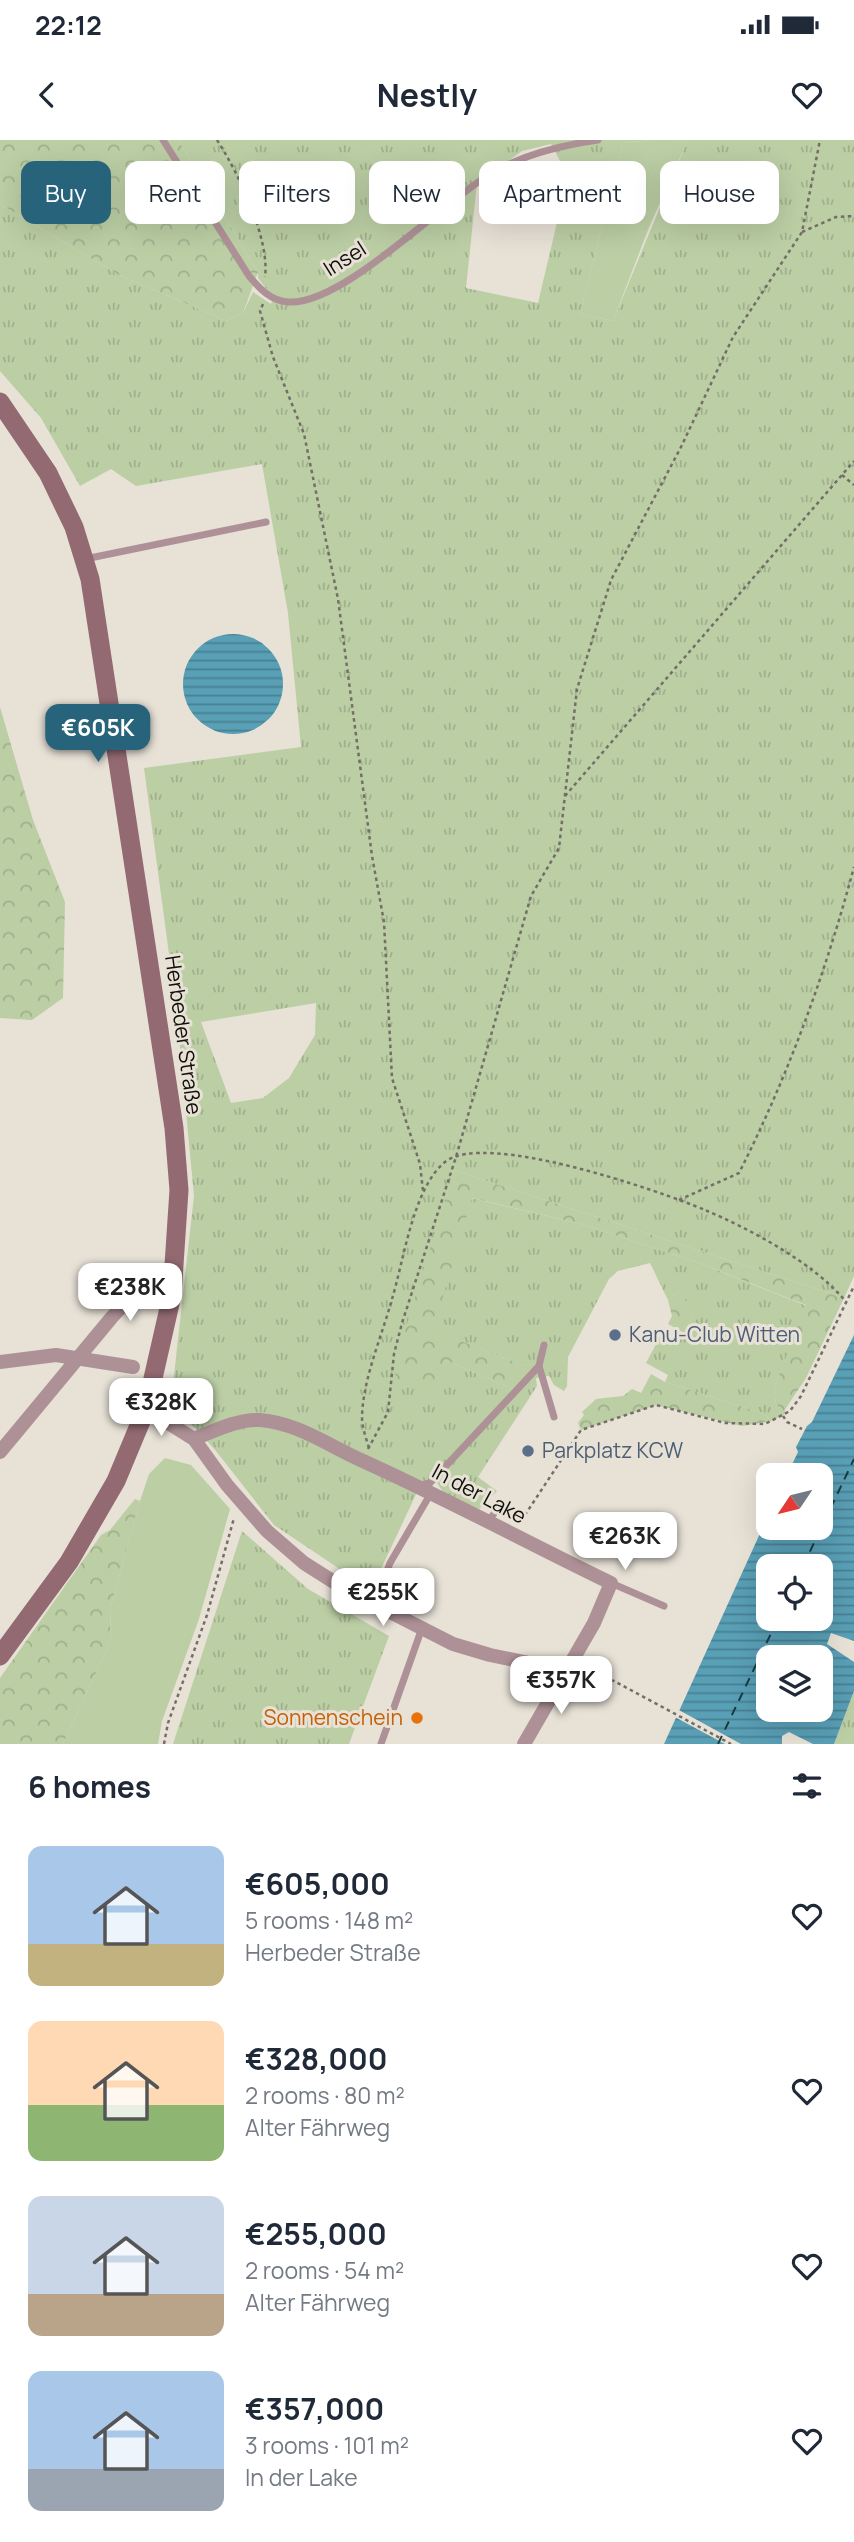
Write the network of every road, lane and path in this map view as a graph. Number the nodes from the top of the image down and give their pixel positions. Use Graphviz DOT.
graph roads {
  1 [pos="163,140"];
  2 [pos="218,140"];
  3 [pos="597,140"];
  4 [pos="820,140"];
  5 [pos="854,216"];
  6 [pos="802,232"];
  7 [pos="262,291"];
  8 [pos="260,311"];
  9 [pos="0,402"];
  10 [pos="854,461"];
  11 [pos="842,474"];
  12 [pos="854,485"];
  13 [pos="266,522"];
  14 [pos="84,559"];
  15 [pos="565,796"];
  16 [pos="854,867"];
  17 [pos="456,1157"];
  18 [pos="423,1191"];
  19 [pos="679,1200"];
  20 [pos="149,1270"];
  21 [pos="854,1286"];
  22 [pos="846,1301"];
  23 [pos="544,1345"];
  24 [pos="80,1358"];
  25 [pos="0,1362"];
  26 [pos="539,1366"];
  27 [pos="133,1367"];
  28 [pos="146,1409"];
  29 [pos="783,1416"];
  30 [pos="554,1417"];
  31 [pos="802,1429"];
  32 [pos="194,1439"];
  33 [pos="0,1452"];
  34 [pos="426,1489"];
  35 [pos="243,1503"];
  36 [pos="501,1504"];
  37 [pos="486,1523"];
  38 [pos="511,1535"];
  39 [pos="611,1583"];
  40 [pos="374,1604"];
  41 [pos="664,1606"];
  42 [pos="422,1628"];
  43 [pos="0,1656"];
  44 [pos="567,1671"];
  45 [pos="593,1674"];
  46 [pos="164,1744"];
  47 [pos="382,1744"];
  48 [pos="524,1744"];
  49 [pos="731,1744"];
  1 -- 7 [label="lane"];
  2 -- 7 [label="path"];
  3 -- 7 [label="lane, Insel"];
  4 -- 6 [label="path"];
  5 -- 6 [label="path"];
  6 -- 15 [label="path"];
  8 -- 18 [label="path"];
  9 -- 14 [label="main road, Herbeder Straße"];
  10 -- 11 [label="path"];
  11 -- 12 [label="path"];
  11 -- 15 [label="path"];
  13 -- 14 [label="lane"];
  14 -- 28 [label="main road, Herbeder Straße"];
  15 -- 17 [label="path"];
  16 -- 19 [label="path"];
  17 -- 18 [label="path"];
  17 -- 18 [label="path"];
  17 -- 19 [label="path"];
  19 -- 22 [label="path"];
  20 -- 24 [label="street"];
  21 -- 22 [label="path"];
  22 -- 29 [label="path"];
  23 -- 26 [label="lane"];
  24 -- 25 [label="street"];
  24 -- 27 [label="street"];
  24 -- 33 [label="street"];
  26 -- 30 [label="lane"];
  26 -- 34 [label="lane"];
  28 -- 32 [label="street"];
  28 -- 43 [label="main road, Herbeder Straße"];
  29 -- 31 [label="path"];
  29 -- 38 [label="path"];
  32 -- 34 [label="street, In der Lake"];
  32 -- 35 [label="street"];
  34 -- 37 [label="street, In der Lake"];
  34 -- 40 [label="lane"];
  35 -- 40 [label="street"];
  35 -- 46 [label="path"];
  36 -- 37 [label="lane"];
  37 -- 38 [label="street, In der Lake"];
  38 -- 39 [label="street, In der Lake"];
  39 -- 41 [label="lane"];
  39 -- 44 [label="street"];
  40 -- 42 [label="street"];
  42 -- 44 [label="street"];
  42 -- 47 [label="lane"];
  44 -- 48 [label="street"];
  45 -- 49 [label="path"];
}
